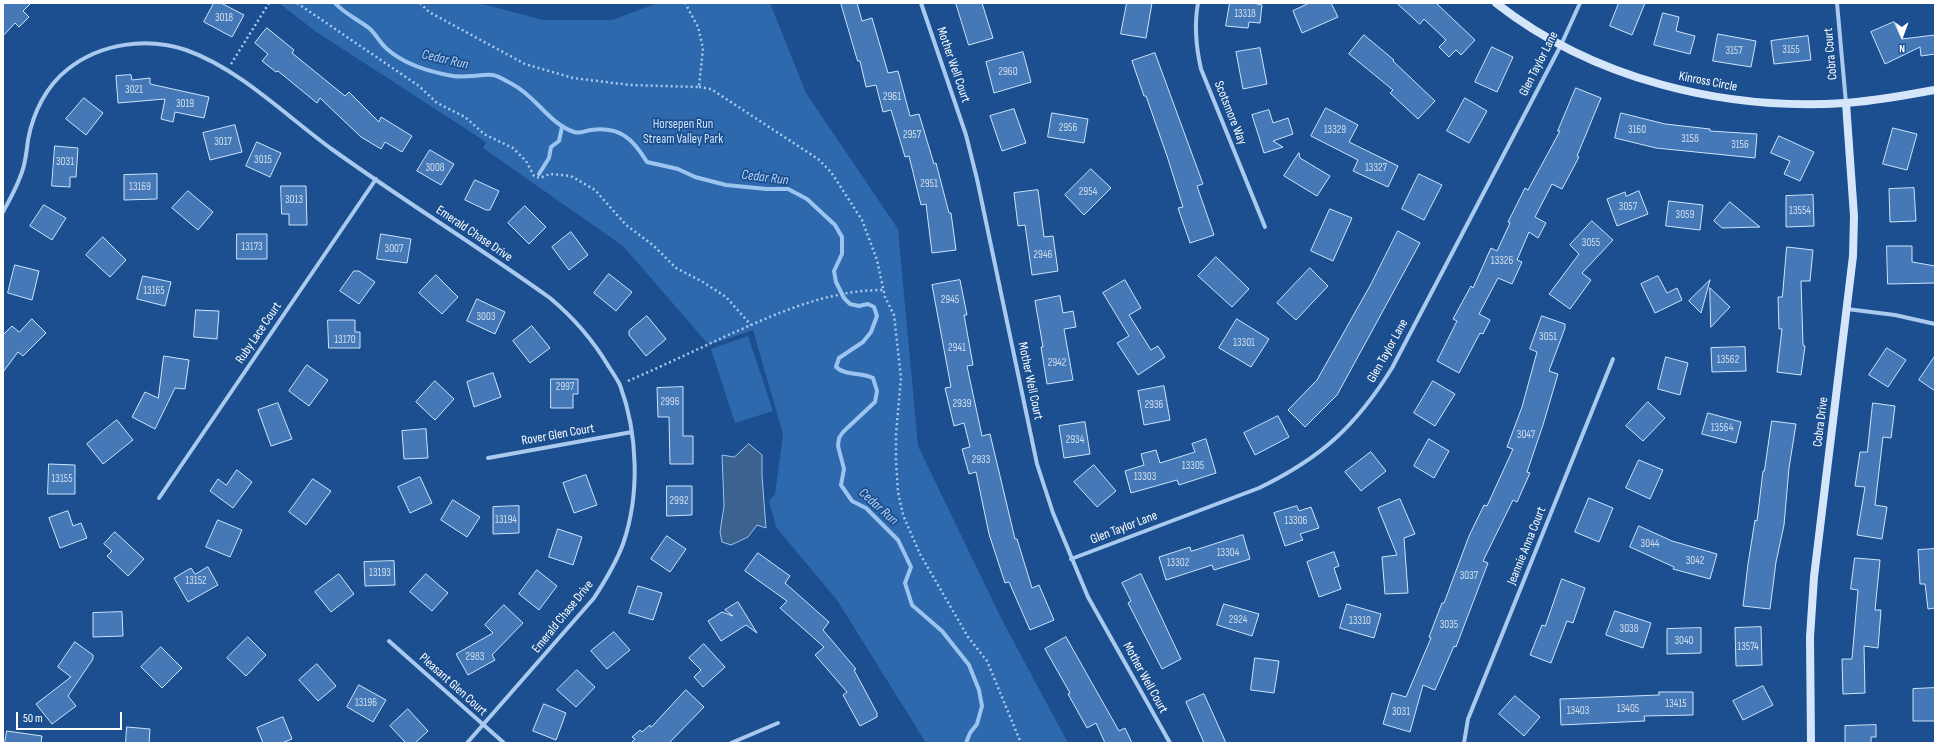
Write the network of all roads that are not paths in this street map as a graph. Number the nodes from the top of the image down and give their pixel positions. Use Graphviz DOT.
graph roads {
  1 [pos="922,3"];
  2 [pos="1198,3"];
  3 [pos="1496,3"];
  4 [pos="1580,3"];
  5 [pos="1837,3"];
  6 [pos="1562,45"];
  7 [pos="1935,90"];
  8 [pos="1846,103"];
  9 [pos="376,180"];
  10 [pos="3,212"];
  11 [pos="1265,228"];
  12 [pos="1848,309"];
  13 [pos="1935,324"];
  14 [pos="1613,359"];
  15 [pos="632,432"];
  16 [pos="488,458"];
  17 [pos="160,498"];
  18 [pos="1070,559"];
  19 [pos="389,641"];
  20 [pos="778,722"];
  21 [pos="483,725"];
  22 [pos="467,743"];
  23 [pos="504,743"];
  24 [pos="731,743"];
  25 [pos="1170,743"];
  26 [pos="1464,743"];
  27 [pos="1810,743"];
  1 -- 18 [label="street, Mother Well Court"];
  2 -- 11 [label="street, Scotsmore Way"];
  3 -- 6 [label="street, Kinross Circle"];
  4 -- 6 [label="street, Glen Taylor Lane"];
  5 -- 8 [label="street, Cobra Court"];
  6 -- 8 [label="street, Kinross Circle"];
  6 -- 18 [label="street, Glen Taylor Lane"];
  7 -- 8 [label="street, Kinross Circle"];
  8 -- 12 [label="street, Cobra Drive"];
  9 -- 10 [label="street, Emerald Chase Drive"];
  9 -- 15 [label="street, Emerald Chase Drive"];
  9 -- 17 [label="street, Ruby Lace Court"];
  12 -- 13 [label="street"];
  12 -- 27 [label="street, Cobra Drive"];
  14 -- 26 [label="street, Jeannie Anna Court"];
  15 -- 16 [label="street, Rover Glen Court"];
  15 -- 21 [label="street, Emerald Chase Drive"];
  18 -- 25 [label="street, Mother Well Court"];
  19 -- 21 [label="street, Pleasant Glen Court"];
  20 -- 24 [label="street"];
  21 -- 22 [label="street, Emerald Chase Drive"];
  21 -- 23 [label="street, Pleasant Glen Court"];
}
